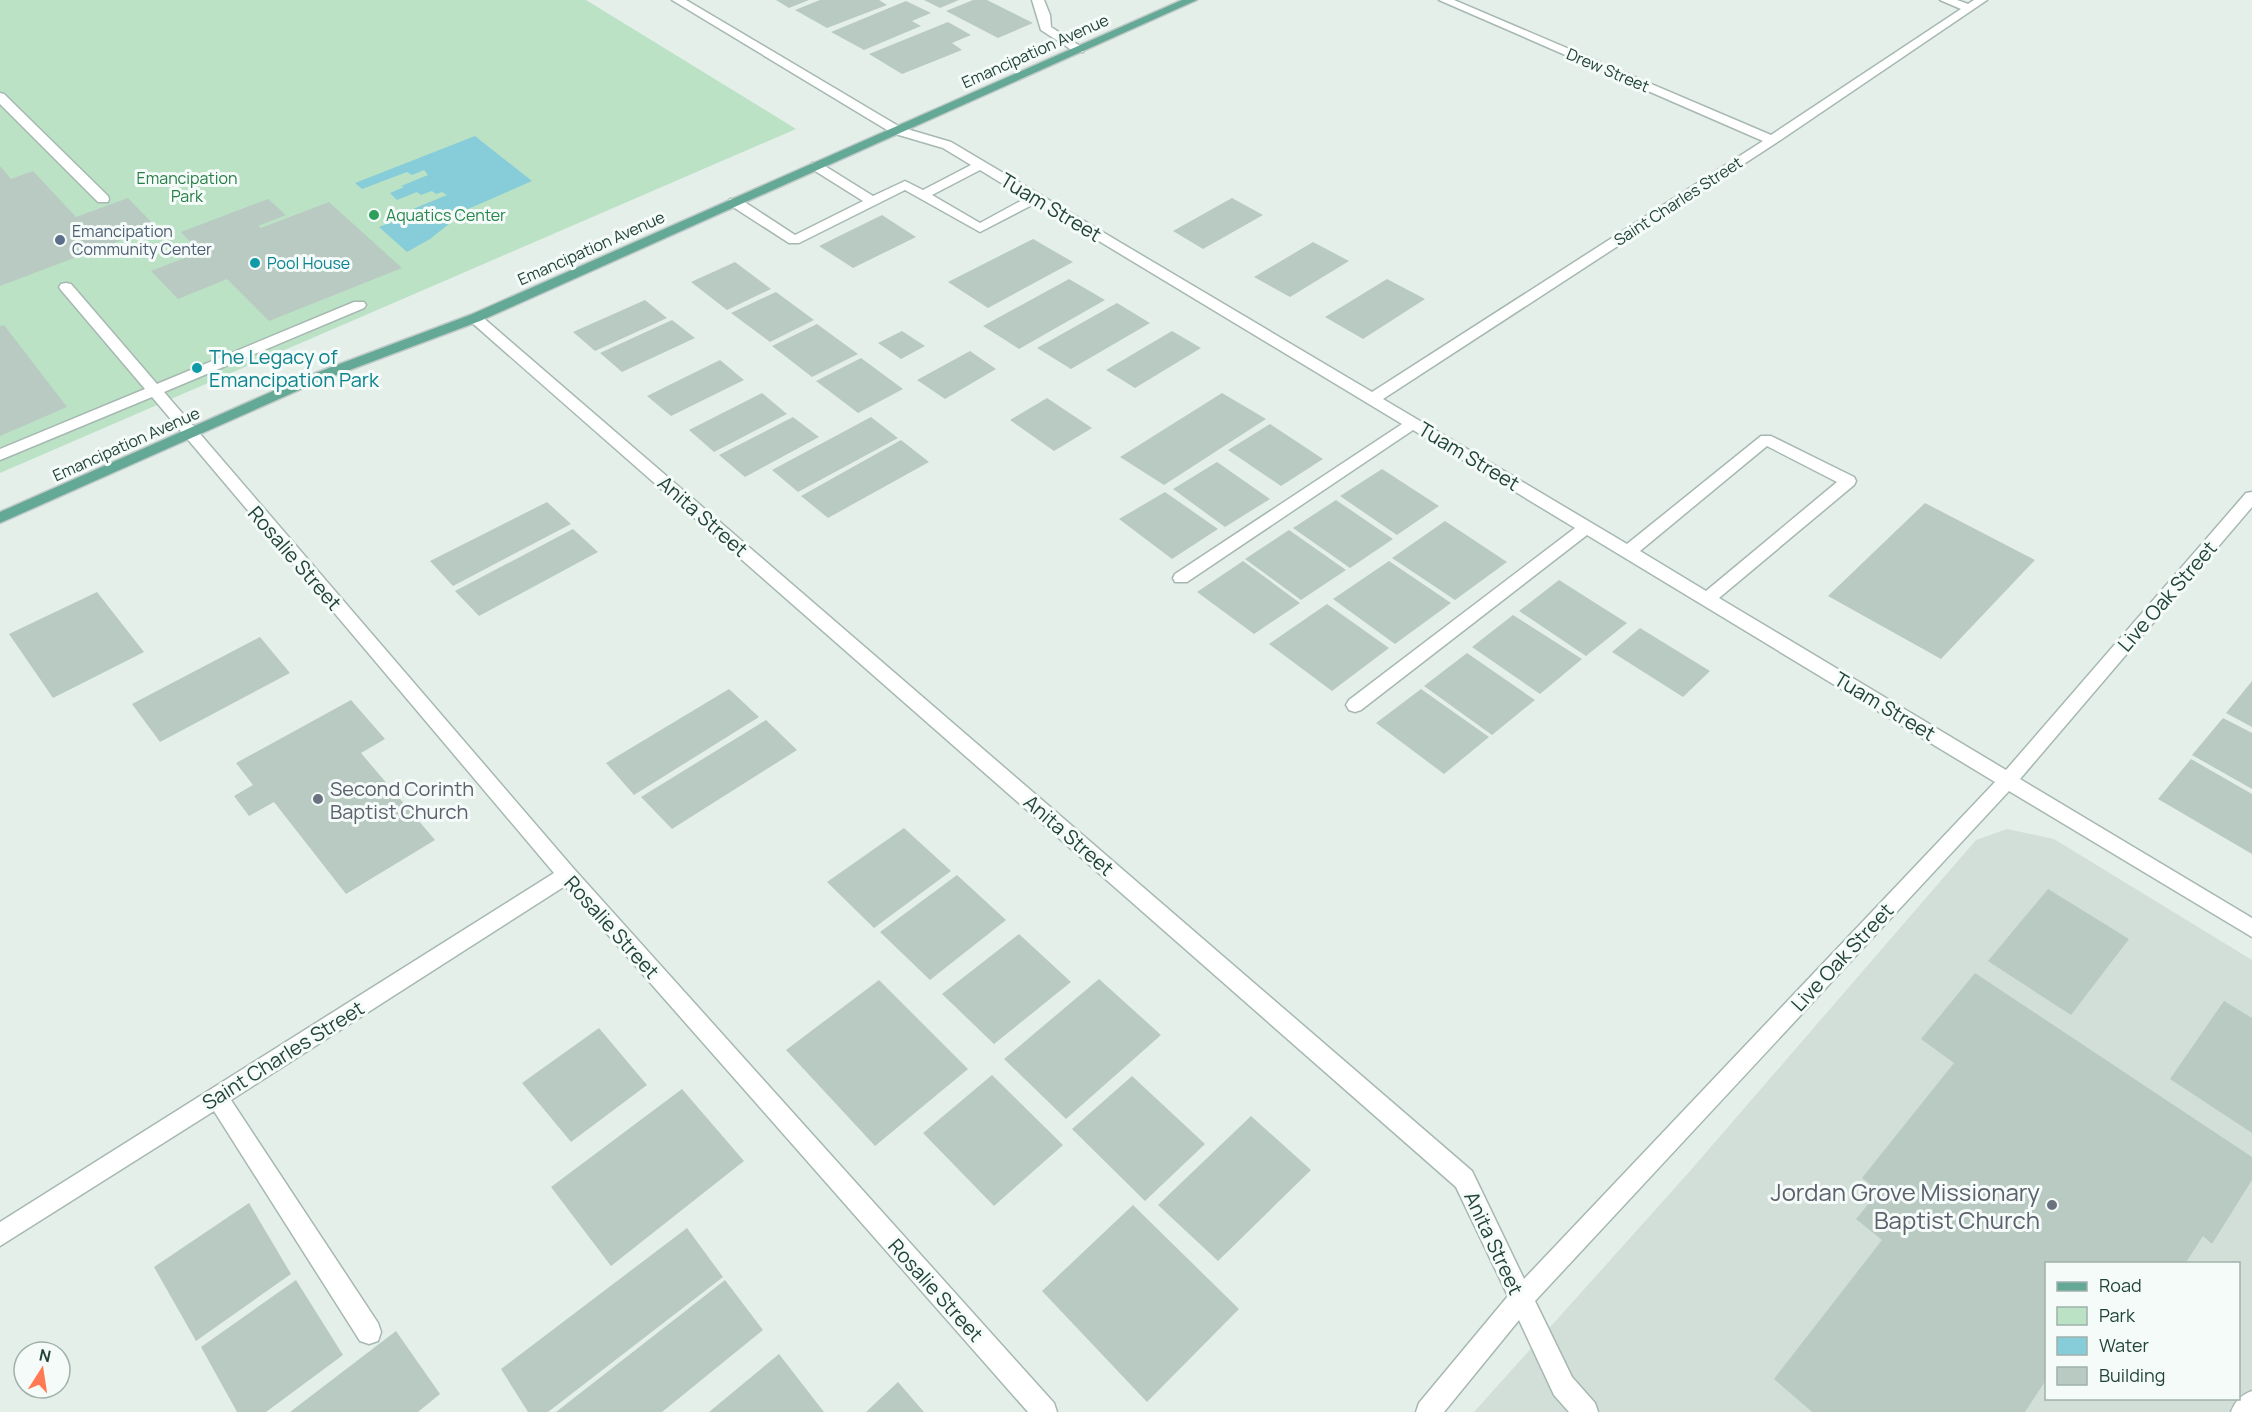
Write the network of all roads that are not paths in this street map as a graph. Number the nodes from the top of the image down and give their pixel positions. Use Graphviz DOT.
graph roads {
  1 [pos="678,0"];
  2 [pos="1038,0"];
  3 [pos="1191,0"];
  4 [pos="1445,0"];
  5 [pos="1946,0"];
  6 [pos="1975,4"];
  7 [pos="1079,50"];
  8 [pos="0,96"];
  9 [pos="896,130"];
  10 [pos="1772,140"];
  11 [pos="981,165"];
  12 [pos="816,166"];
  13 [pos="922,195"];
  14 [pos="1036,198"];
  15 [pos="103,199"];
  16 [pos="873,201"];
  17 [pos="735,202"];
  18 [pos="66,287"];
  19 [pos="359,305"];
  20 [pos="475,318"];
  21 [pos="153,392"];
  22 [pos="1373,398"];
  23 [pos="1414,423"];
  24 [pos="189,434"];
  25 [pos="0,455"];
  26 [pos="2252,497"];
  27 [pos="0,518"];
  28 [pos="1587,527"];
  29 [pos="1628,552"];
  30 [pos="1181,578"];
  31 [pos="1707,598"];
  32 [pos="1355,705"];
  33 [pos="2008,780"];
  34 [pos="567,876"];
  35 [pos="2252,928"];
  36 [pos="217,1097"];
  37 [pos="0,1235"];
  38 [pos="1521,1299"];
  39 [pos="369,1332"];
  40 [pos="2252,1402"];
  41 [pos="1045,1412"];
  42 [pos="1428,1412"];
  43 [pos="1586,1412"];
  44 [pos="2243,1412"];
  1 -- 9 [label="street, Tuam Street"];
  2 -- 7 [label="street"];
  3 -- 7 [label="main road, Emancipation Avenue"];
  4 -- 10 [label="street, Drew Street"];
  5 -- 6 [label="street"];
  6 -- 10 [label="street, Saint Charles Street"];
  7 -- 9 [label="main road, Emancipation Avenue"];
  8 -- 15 [label="street"];
  9 -- 11 [label="street, Tuam Street"];
  9 -- 12 [label="main road, Emancipation Avenue"];
  10 -- 22 [label="street, Saint Charles Street"];
  11 -- 13 [label="street"];
  11 -- 14 [label="street, Tuam Street"];
  12 -- 16 [label="street"];
  12 -- 17 [label="main road, Emancipation Avenue"];
  13 -- 14 [label="street"];
  13 -- 16 [label="street"];
  14 -- 22 [label="street, Tuam Street"];
  16 -- 17 [label="street"];
  17 -- 20 [label="main road, Emancipation Avenue"];
  18 -- 21 [label="street, Rosalie Street"];
  19 -- 21 [label="street"];
  20 -- 24 [label="main road, Emancipation Avenue"];
  20 -- 38 [label="street, Anita Street"];
  21 -- 24 [label="street, Rosalie Street"];
  21 -- 25 [label="street"];
  22 -- 23 [label="street, Tuam Street"];
  23 -- 28 [label="street, Tuam Street"];
  23 -- 30 [label="street"];
  24 -- 27 [label="main road, Emancipation Avenue"];
  24 -- 34 [label="street, Rosalie Street"];
  26 -- 33 [label="street, Live Oak Street"];
  28 -- 29 [label="street, Tuam Street"];
  28 -- 32 [label="street"];
  29 -- 31 [label="street, Tuam Street"];
  29 -- 31 [label="street"];
  31 -- 33 [label="street, Tuam Street"];
  33 -- 35 [label="street, Tuam Street"];
  33 -- 38 [label="street, Live Oak Street"];
  34 -- 36 [label="street, Saint Charles Street"];
  34 -- 41 [label="street, Rosalie Street"];
  36 -- 37 [label="street, Saint Charles Street"];
  36 -- 39 [label="street"];
  38 -- 42 [label="street, Live Oak Street"];
  38 -- 43 [label="street, Anita Street"];
  40 -- 44 [label="street"];
}
